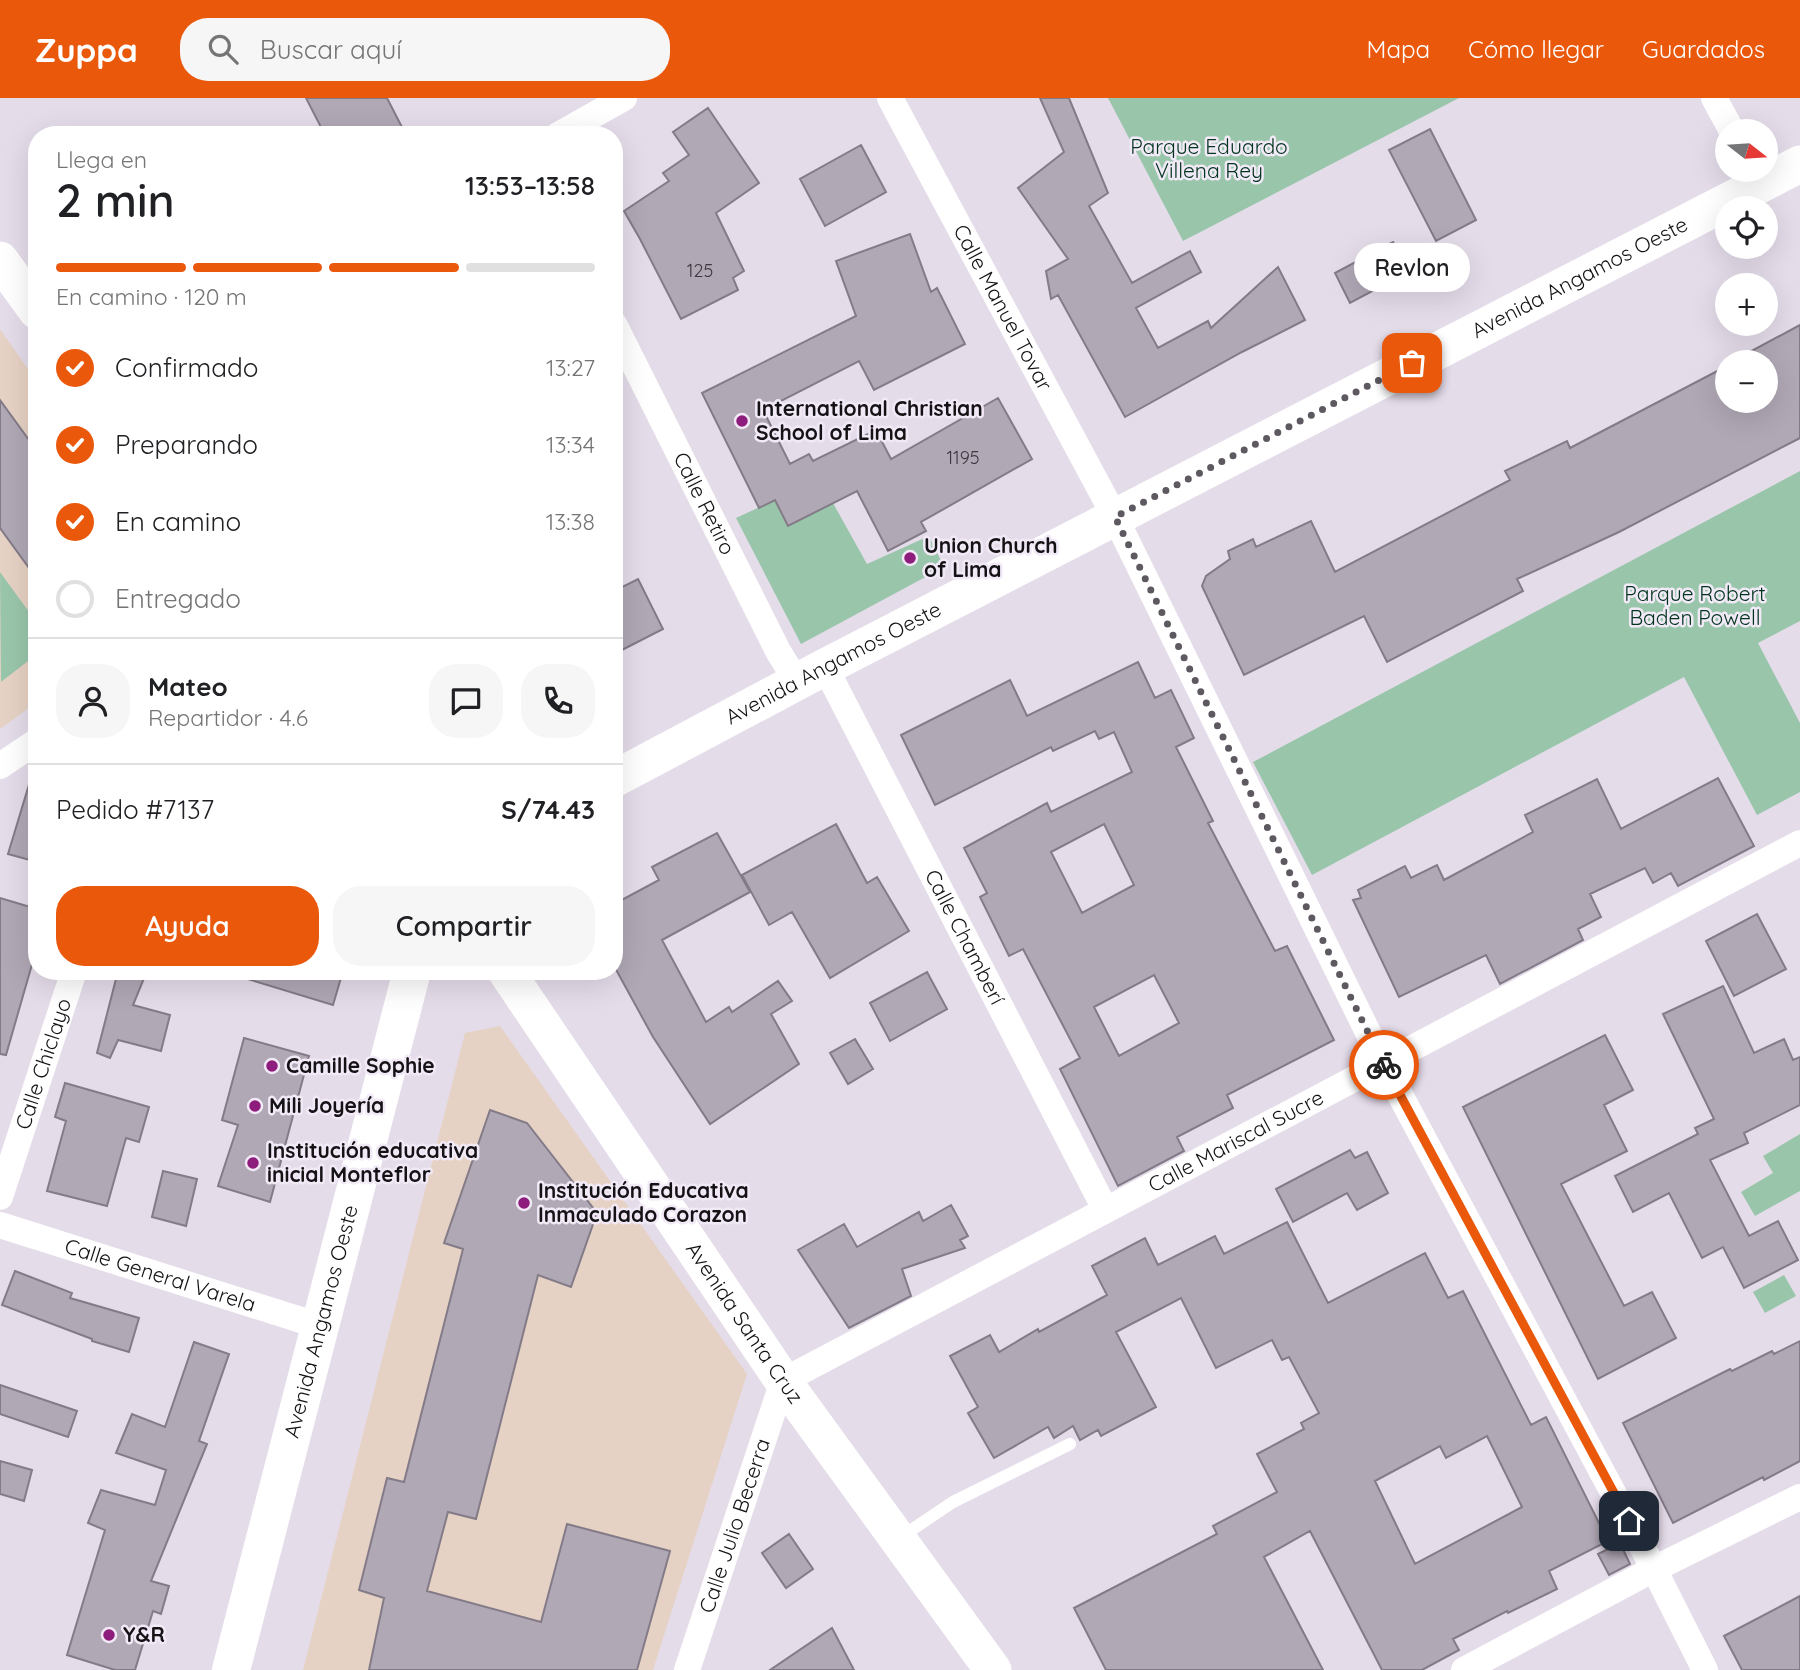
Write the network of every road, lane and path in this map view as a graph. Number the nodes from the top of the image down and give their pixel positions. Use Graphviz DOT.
graph roads {
  1 [pos="624,98"];
  2 [pos="890,98"];
  3 [pos="1714,98"];
  4 [pos="1725,119"];
  5 [pos="574,126"];
  6 [pos="1800,164"];
  7 [pos="1778,170"];
  8 [pos="1747,182"];
  9 [pos="0,260"];
  10 [pos="28,299"];
  11 [pos="623,342"];
  12 [pos="1115,517"];
  13 [pos="811,674"];
  14 [pos="28,747"];
  15 [pos="0,766"];
  16 [pos="623,774"];
  17 [pos="1800,843"];
  18 [pos="71,980"];
  19 [pos="410,980"];
  20 [pos="512,980"];
  21 [pos="1383,1063"];
  22 [pos="0,1197"];
  23 [pos="1105,1209"];
  24 [pos="0,1225"];
  25 [pos="320,1326"];
  26 [pos="783,1381"];
  27 [pos="1070,1444"];
  28 [pos="1800,1497"];
  29 [pos="898,1539"];
  30 [pos="1654,1569"];
  31 [pos="231,1670"];
  32 [pos="687,1670"];
  33 [pos="993,1670"];
  34 [pos="1464,1670"];
  35 [pos="1705,1670"];
  1 -- 5 [label="street"];
  2 -- 12 [label="street, Calle Manuel Tovar"];
  3 -- 4 [label="street"];
  6 -- 7 [label="street, Avenida Angamos Oeste"];
  8 -- 12 [label="street, Avenida Angamos Oeste"];
  9 -- 10 [label="street"];
  11 -- 13 [label="street, Calle Retiro"];
  12 -- 13 [label="street, Avenida Angamos Oeste"];
  12 -- 21 [label="street, Calle Manuel Tovar"];
  13 -- 16 [label="street, Avenida Angamos Oeste"];
  13 -- 23 [label="street, Calle Chamberí"];
  14 -- 15 [label="street"];
  17 -- 21 [label="street, Calle Mariscal Sucre"];
  18 -- 22 [label="street, Calle Chiclayo"];
  19 -- 25 [label="main road, Avenida Angamos Oeste"];
  20 -- 26 [label="street, Avenida Santa Cruz"];
  21 -- 23 [label="street, Calle Mariscal Sucre"];
  21 -- 30 [label="street, Calle Manuel Tovar"];
  23 -- 26 [label="street, Calle Mariscal Sucre"];
  24 -- 25 [label="street, Calle General Varela"];
  25 -- 31 [label="main road, Avenida Angamos Oeste"];
  26 -- 29 [label="street, Avenida Santa Cruz"];
  26 -- 32 [label="street, Calle Julio Becerra"];
  27 -- 29 [label="lane"];
  28 -- 30 [label="street"];
  29 -- 33 [label="street, Avenida Santa Cruz"];
  30 -- 34 [label="street"];
  30 -- 35 [label="street, Calle Manuel Tovar"];
}
